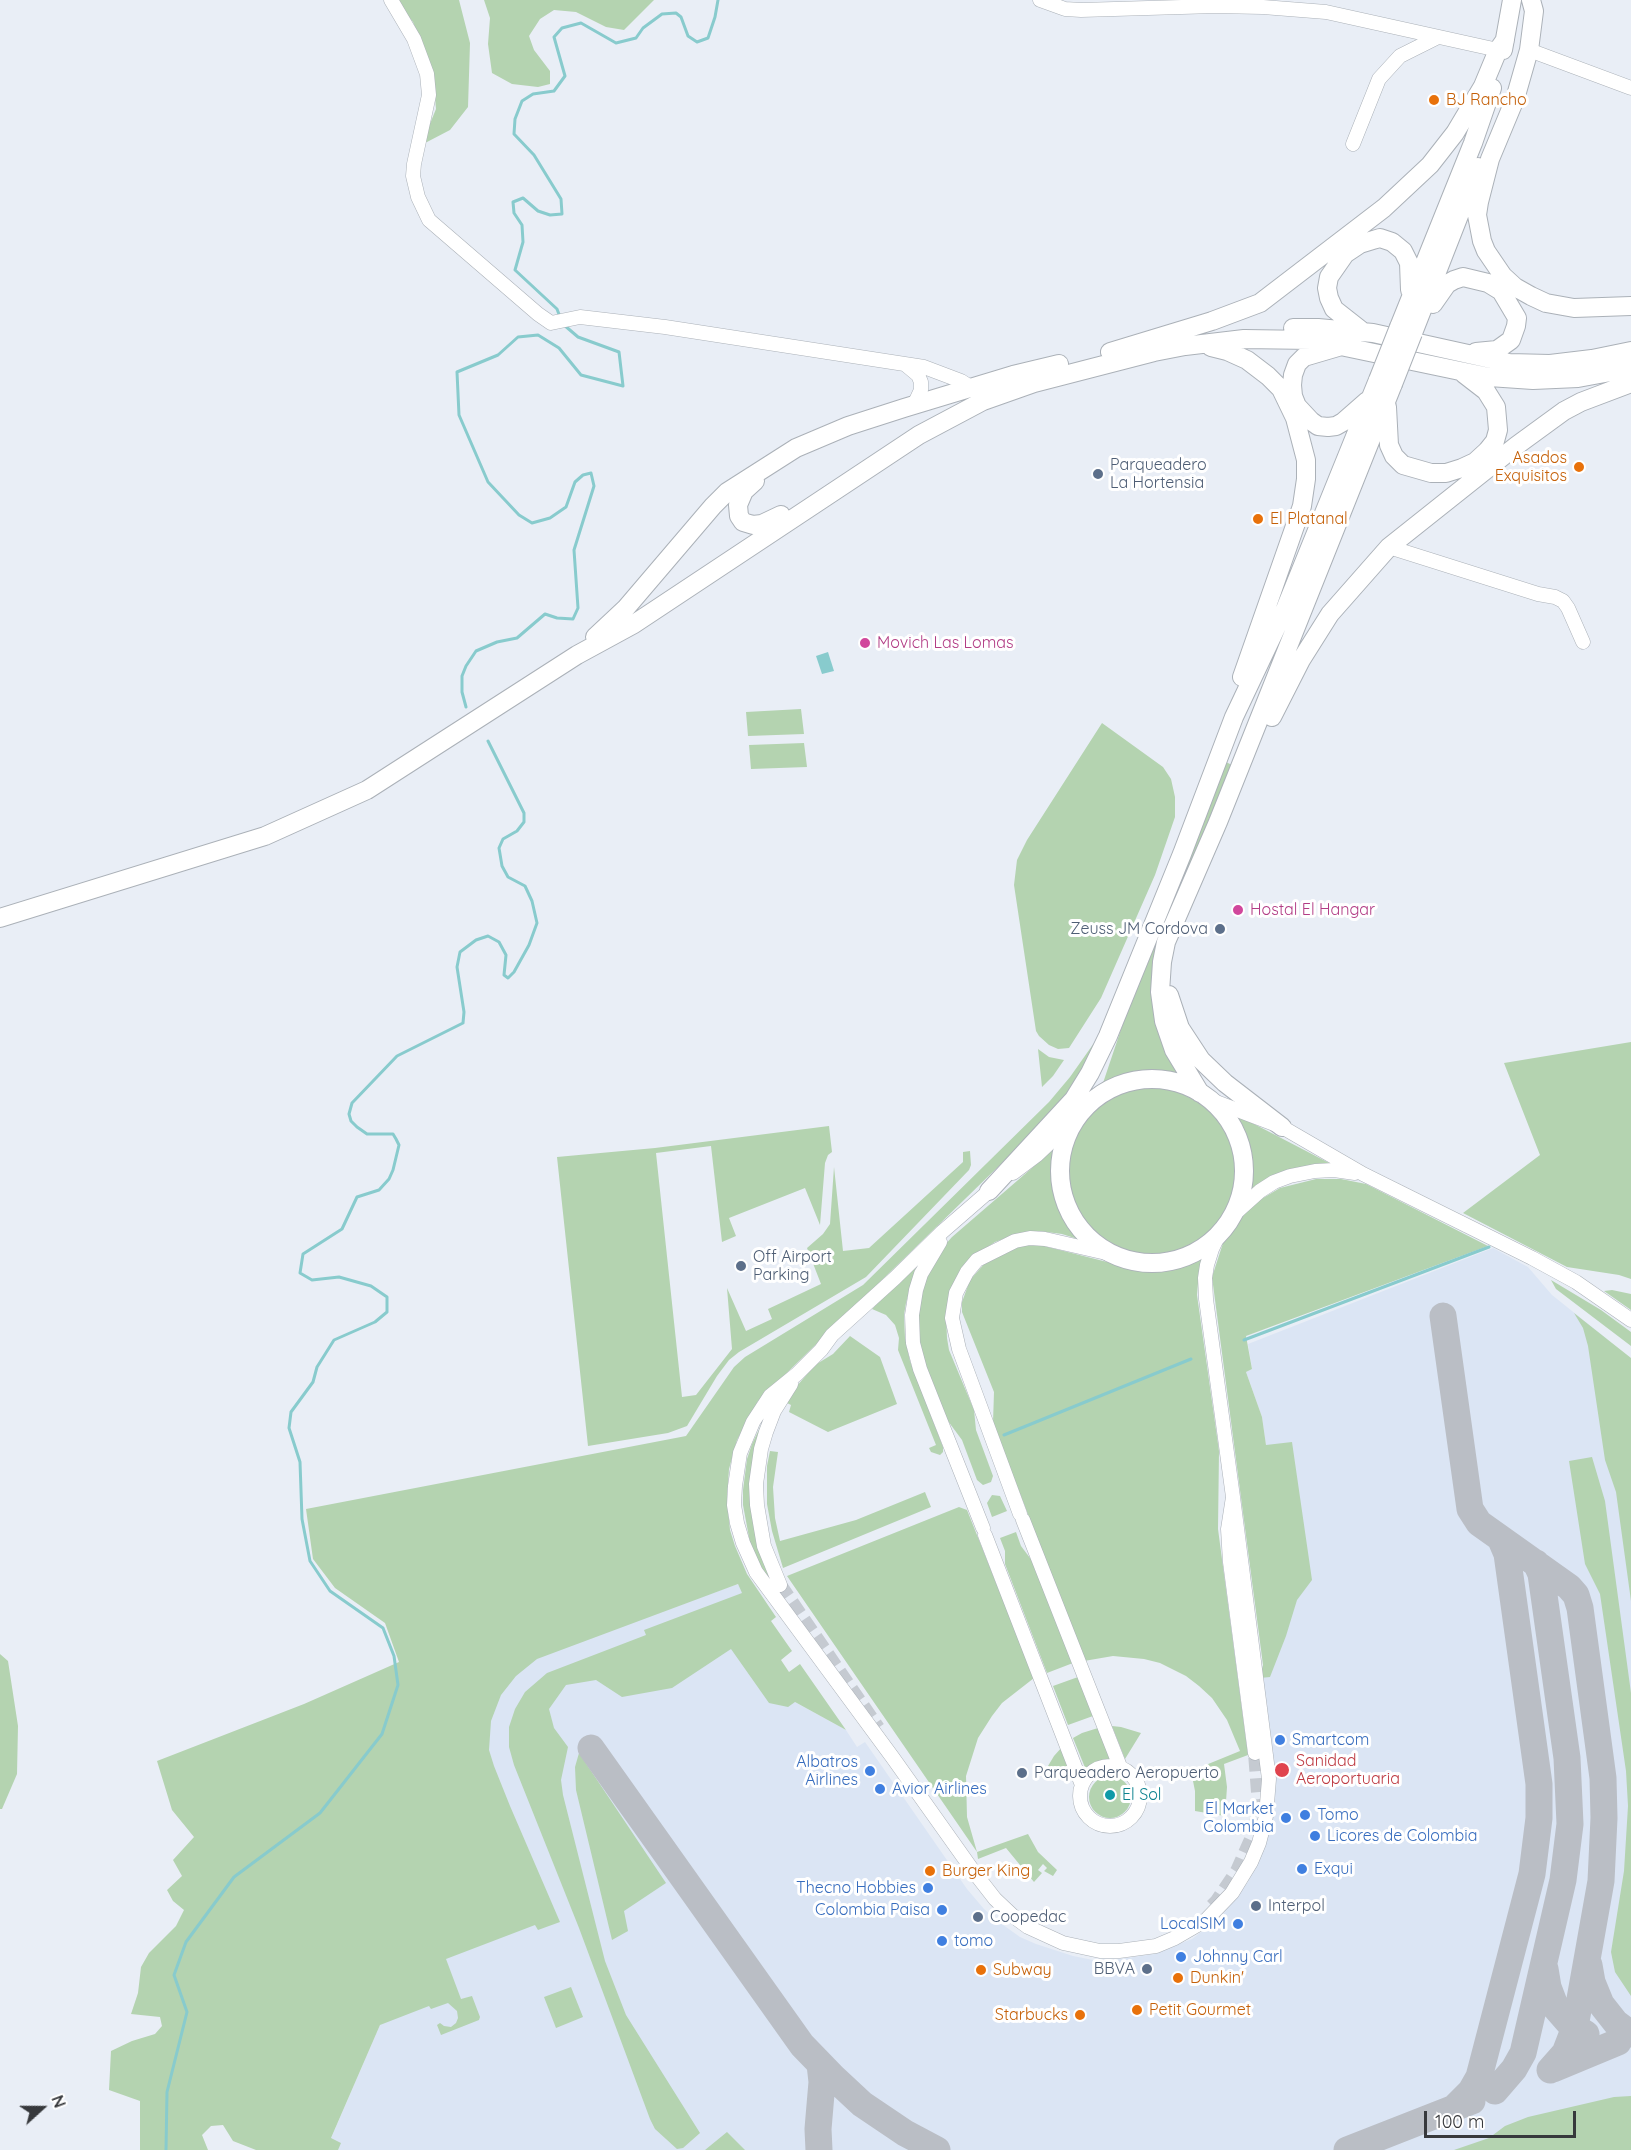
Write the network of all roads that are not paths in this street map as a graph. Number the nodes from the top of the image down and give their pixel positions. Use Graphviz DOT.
graph roads {
  1 [pos="391,0"];
  2 [pos="1040,0"];
  3 [pos="1512,0"];
  4 [pos="1531,0"];
  5 [pos="1438,37"];
  6 [pos="1501,45"];
  7 [pos="1529,50"];
  8 [pos="1631,87"];
  9 [pos="1353,144"];
  10 [pos="1410,299"];
  11 [pos="1631,306"];
  12 [pos="1406,330"];
  13 [pos="1364,333"];
  14 [pos="1197,345"];
  15 [pos="1345,346"];
  16 [pos="1631,351"];
  17 [pos="1105,353"];
  18 [pos="1459,362"];
  19 [pos="905,364"];
  20 [pos="1631,368"];
  21 [pos="1631,383"];
  22 [pos="972,388"];
  23 [pos="1382,390"];
  24 [pos="914,405"];
  25 [pos="781,457"];
  26 [pos="822,498"];
  27 [pos="1389,548"];
  28 [pos="1583,642"];
  29 [pos="577,655"];
  30 [pos="1234,717"];
  31 [pos="1218,822"];
  32 [pos="0,918"];
  33 [pos="1162,962"];
  34 [pos="1108,1036"];
  35 [pos="1205,1097"];
  36 [pos="1082,1111"];
  37 [pos="1282,1127"];
  38 [pos="1363,1174"];
  39 [pos="989,1191"];
  40 [pos="960,1217"];
  41 [pos="1231,1217"];
  42 [pos="1220,1232"];
  43 [pos="1114,1255"];
  44 [pos="1631,1320"];
  45 [pos="797,1374"];
  46 [pos="1233,1497"];
  47 [pos="780,1585"];
  48 [pos="1255,1753"];
  49 [pos="1121,1769"];
  50 [pos="1082,1785"];
  1 -- 19 [label="street"];
  2 -- 5 [label="street"];
  3 -- 6 [label="main road"];
  4 -- 7 [label="main road"];
  4 -- 12 [label="main road"];
  5 -- 6 [label="street"];
  5 -- 9 [label="street"];
  6 -- 10 [label="main road"];
  6 -- 17 [label="main road"];
  7 -- 8 [label="street"];
  7 -- 11 [label="main road"];
  10 -- 12 [label="main road"];
  10 -- 13 [label="main road"];
  12 -- 18 [label="main road"];
  12 -- 23 [label="main road, bridge"];
  13 -- 17 [label="main road"];
  13 -- 18 [label="main road"];
  14 -- 15 [label="main road"];
  14 -- 26 [label="main road"];
  14 -- 30 [label="main road"];
  15 -- 18 [label="main road"];
  15 -- 23 [label="main road"];
  16 -- 18 [label="main road"];
  17 -- 22 [label="main road"];
  18 -- 20 [label="main road"];
  18 -- 23 [label="main road"];
  19 -- 22 [label="street"];
  19 -- 24 [label="street"];
  21 -- 27 [label="main road"];
  22 -- 24 [label="main road"];
  23 -- 30 [label="main road"];
  23 -- 31 [label="main road"];
  24 -- 25 [label="main road"];
  25 -- 26 [label="main road"];
  25 -- 29 [label="main road"];
  26 -- 29 [label="main road"];
  27 -- 28 [label="street"];
  27 -- 31 [label="main road"];
  29 -- 32 [label="main road"];
  30 -- 34 [label="main road"];
  31 -- 33 [label="main road"];
  33 -- 35 [label="main road"];
  33 -- 37 [label="main road"];
  34 -- 36 [label="main road"];
  34 -- 39 [label="main road"];
  35 -- 36 [label="main road"];
  35 -- 37 [label="street"];
  35 -- 41 [label="main road"];
  36 -- 39 [label="street"];
  36 -- 43 [label="main road"];
  37 -- 38 [label="street"];
  38 -- 41 [label="street"];
  38 -- 44 [label="street"];
  39 -- 40 [label="street"];
  40 -- 45 [label="street"];
  40 -- 50 [label="street"];
  41 -- 42 [label="main road"];
  42 -- 43 [label="main road"];
  42 -- 46 [label="street"];
  43 -- 49 [label="street"];
  45 -- 46 [label="street"];
  45 -- 47 [label="street"];
  46 -- 48 [label="street"];
  49 -- 50 [label="street"];
  49 -- 50 [label="street"];
}
